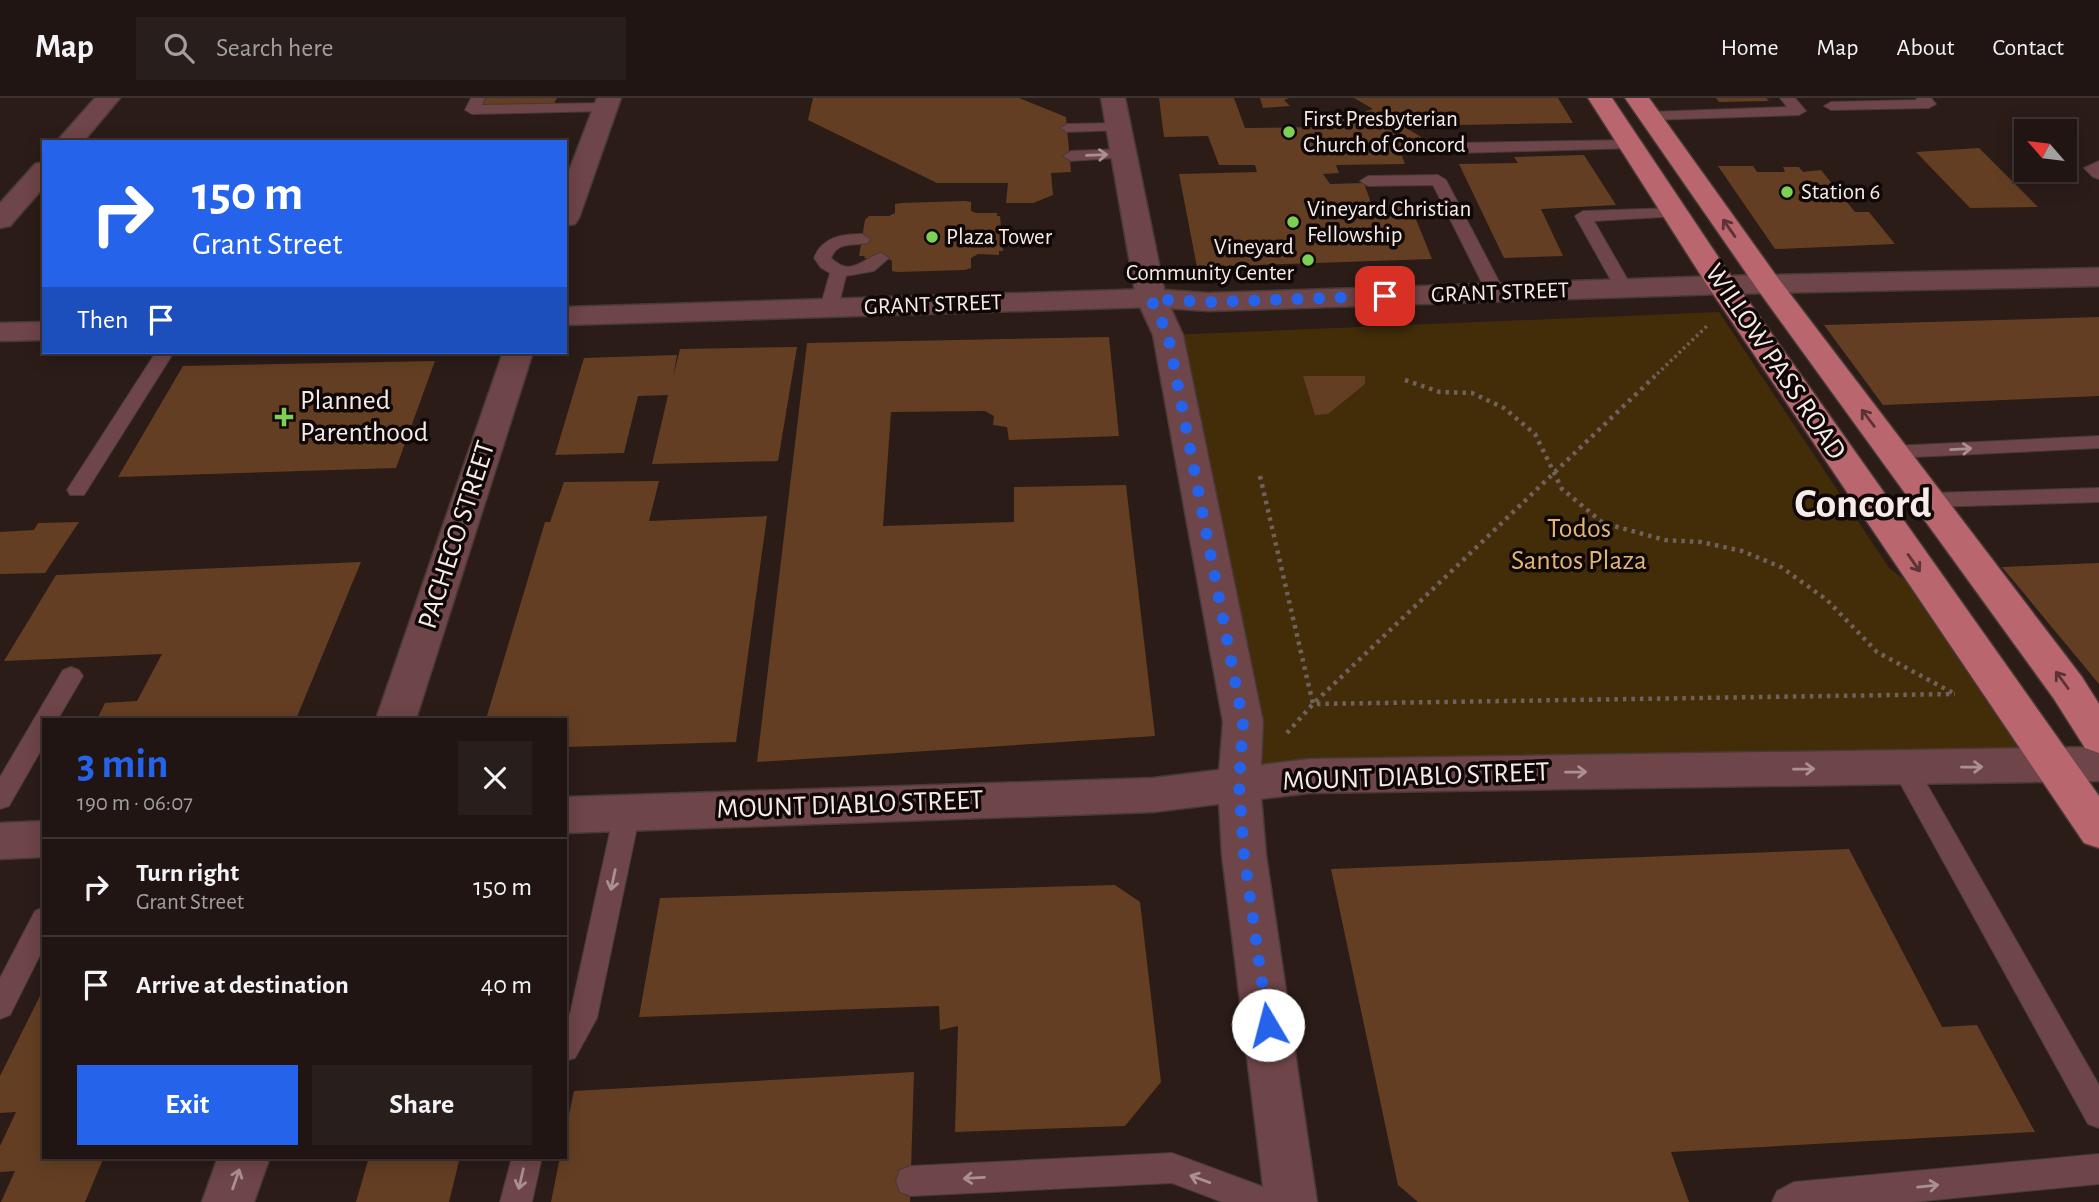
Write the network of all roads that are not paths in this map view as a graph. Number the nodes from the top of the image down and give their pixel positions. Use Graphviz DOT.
graph roads {
  1 [pos="108,98"];
  2 [pos="478,98"];
  3 [pos="1600,98"];
  4 [pos="1787,98"];
  5 [pos="1923,98"];
  6 [pos="607,102"];
  7 [pos="1831,106"];
  8 [pos="1644,107"];
  9 [pos="1118,130"];
  10 [pos="71,140"];
  11 [pos="1631,145"];
  12 [pos="1457,148"];
  13 [pos="2099,166"];
  14 [pos="42,172"];
  15 [pos="2099,174"];
  16 [pos="1368,181"];
  17 [pos="571,188"];
  18 [pos="567,208"];
  19 [pos="1674,213"];
  20 [pos="0,220"];
  21 [pos="862,239"];
  22 [pos="881,258"];
  23 [pos="839,270"];
  24 [pos="2099,277"];
  25 [pos="1768,284"];
  26 [pos="1722,285"];
  27 [pos="1624,289"];
  28 [pos="1496,293"];
  29 [pos="1151,299"];
  30 [pos="829,308"];
  31 [pos="567,316"];
  32 [pos="42,331"];
  33 [pos="0,332"];
  34 [pos="164,354"];
  35 [pos="517,354"];
  36 [pos="2099,442"];
  37 [pos="1893,452"];
  38 [pos="77,490"];
  39 [pos="2099,495"];
  40 [pos="1929,500"];
  41 [pos="71,676"];
  42 [pos="47,718"];
  43 [pos="396,718"];
  44 [pos="42,726"];
  45 [pos="2099,737"];
  46 [pos="2099,764"];
  47 [pos="2053,765"];
  48 [pos="1904,767"];
  49 [pos="1239,785"];
  50 [pos="0,799"];
  51 [pos="627,813"];
  52 [pos="567,815"];
  53 [pos="2099,830"];
  54 [pos="42,839"];
  55 [pos="0,841"];
  56 [pos="42,923"];
  57 [pos="0,1006"];
  58 [pos="567,1045"];
  59 [pos="2099,1114"];
  60 [pos="243,1159"];
  61 [pos="527,1159"];
  62 [pos="2099,1168"];
  63 [pos="911,1181"];
  64 [pos="1892,1196"];
  65 [pos="228,1202"];
  66 [pos="516,1202"];
  67 [pos="1264,1202"];
  68 [pos="1292,1202"];
  69 [pos="1788,1202"];
  1 -- 10 [label="street"];
  2 -- 6 [label="lane"];
  3 -- 11 [label="main road, WILLOW PASS ROAD"];
  4 -- 8 [label="lane"];
  5 -- 7 [label="lane"];
  6 -- 17 [label="street"];
  25 -- 8 [label="main road, WILLOW PASS ROAD, one-way"];
  9 -- 9 [label="lane"];
  9 -- 29 [label="street"];
  11 -- 12 [label="lane"];
  11 -- 19 [label="main road, WILLOW PASS ROAD"];
  13 -- 15 [label="lane"];
  14 -- 20 [label="street"];
  16 -- 28 [label="lane"];
  17 -- 18 [label="street"];
  19 -- 26 [label="main road, WILLOW PASS ROAD"];
  19 -- 27 [label="lane"];
  21 -- 23 [label="lane"];
  22 -- 23 [label="lane"];
  23 -- 30 [label="lane"];
  24 -- 25 [label="street, GRANT STREET"];
  25 -- 26 [label="street, GRANT STREET"];
  37 -- 25 [label="main road, WILLOW PASS ROAD, one-way"];
  26 -- 27 [label="street, GRANT STREET"];
  26 -- 47 [label="main road, WILLOW PASS ROAD, one-way"];
  27 -- 28 [label="street, GRANT STREET"];
  28 -- 29 [label="street, GRANT STREET"];
  29 -- 30 [label="street, GRANT STREET"];
  29 -- 49 [label="street"];
  30 -- 31 [label="street, GRANT STREET"];
  32 -- 33 [label="street"];
  34 -- 38 [label="lane"];
  35 -- 43 [label="street, PACHECO STREET"];
  37 -- 36 [label="lane, one-way"];
  37 -- 40 [label="main road, WILLOW PASS ROAD"];
  39 -- 40 [label="lane"];
  45 -- 40 [label="main road, WILLOW PASS ROAD, one-way"];
  41 -- 42 [label="lane"];
  44 -- 50 [label="lane"];
  46 -- 47 [label="street, MOUNT DIABLO STREET"];
  48 -- 47 [label="street, MOUNT DIABLO STREET, one-way"];
  47 -- 53 [label="main road, WILLOW PASS ROAD"];
  49 -- 48 [label="street, MOUNT DIABLO STREET, one-way"];
  48 -- 59 [label="lane"];
  49 -- 51 [label="street, MOUNT DIABLO STREET"];
  49 -- 68 [label="street"];
  51 -- 52 [label="street, MOUNT DIABLO STREET"];
  51 -- 58 [label="lane, one-way"];
  54 -- 55 [label="street"];
  56 -- 57 [label="lane"];
  65 -- 60 [label="street, one-way"];
  61 -- 66 [label="lane, one-way"];
  64 -- 62 [label="lane, one-way"];
  67 -- 63 [label="lane, one-way"];
  64 -- 69 [label="lane"];
}
